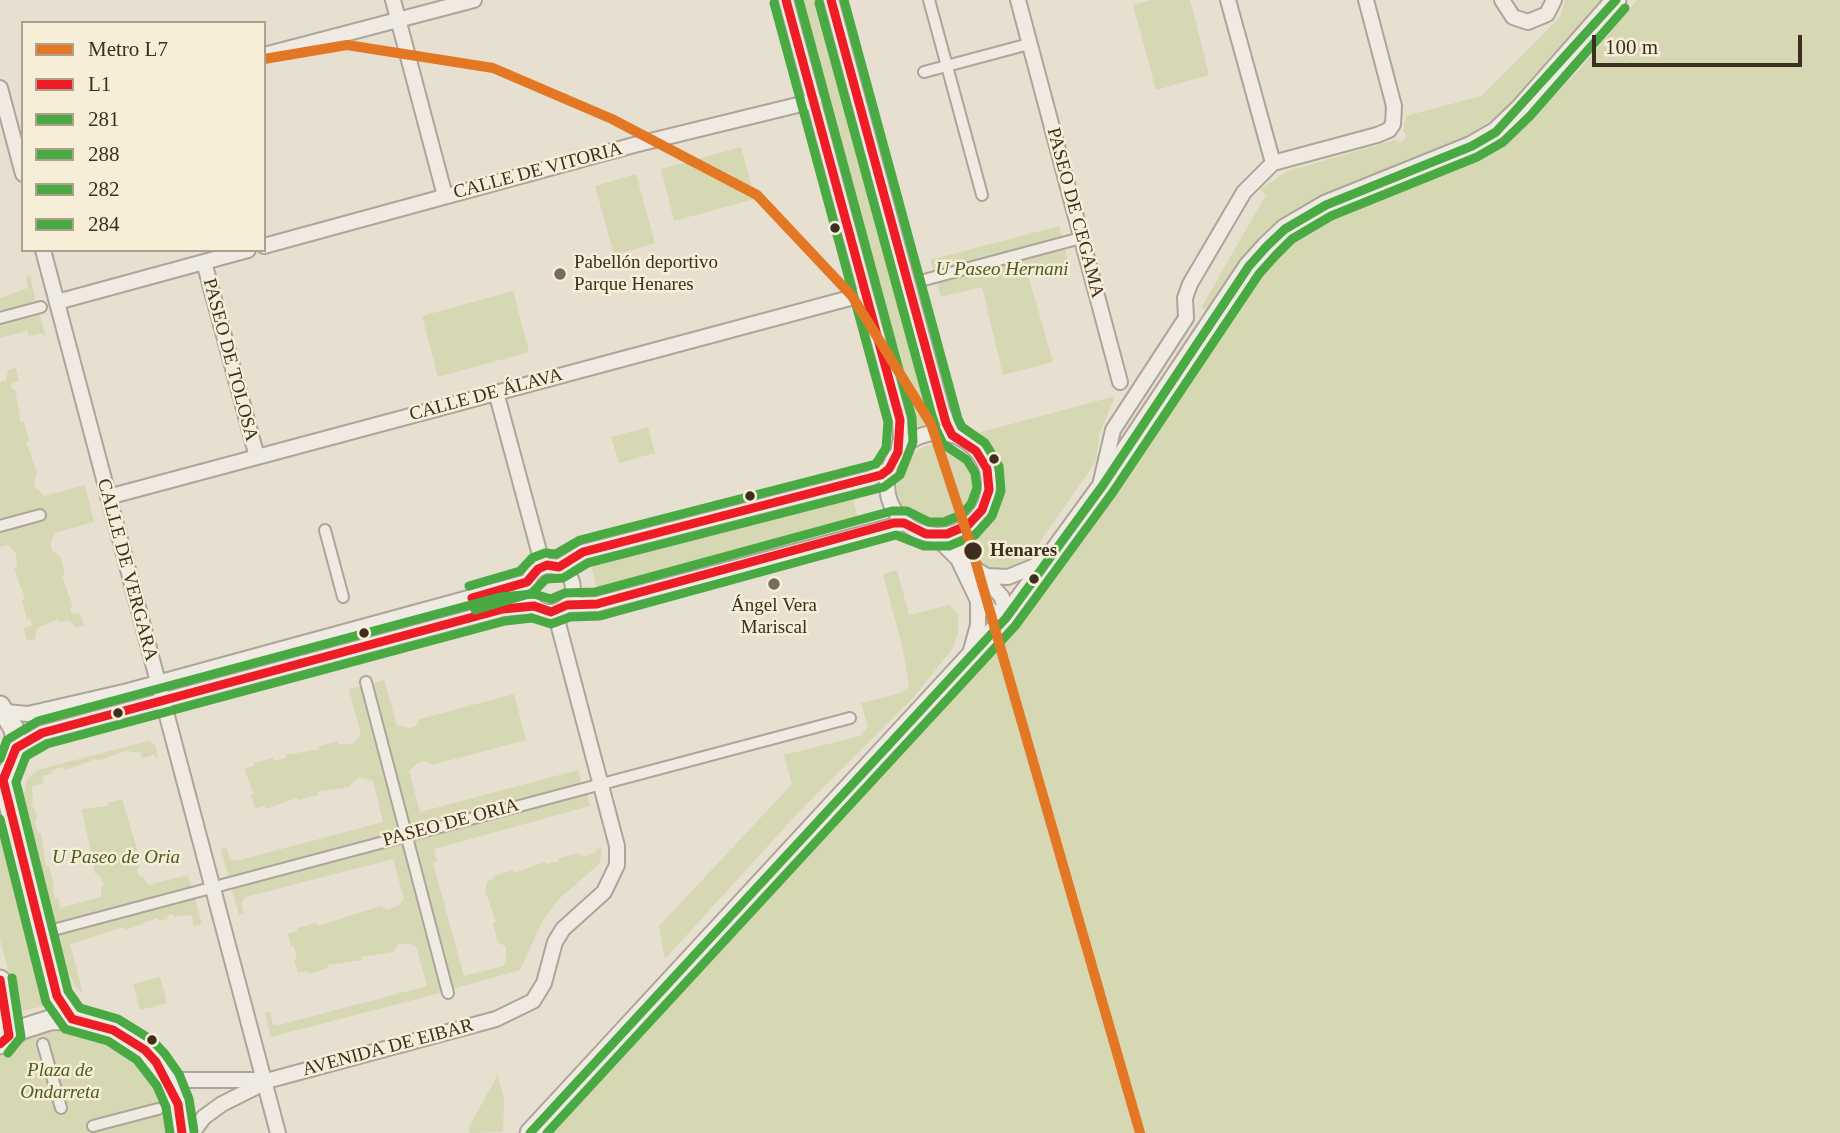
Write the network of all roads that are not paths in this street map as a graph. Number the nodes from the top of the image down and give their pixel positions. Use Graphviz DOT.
graph roads {
  1 [pos="393,0"];
  2 [pos="474,0"];
  3 [pos="786,0"];
  4 [pos="831,0"];
  5 [pos="929,0"];
  6 [pos="1018,0"];
  7 [pos="1228,0"];
  8 [pos="1366,0"];
  9 [pos="1502,0"];
  10 [pos="1554,0"];
  11 [pos="1616,0"];
  12 [pos="398,20"];
  13 [pos="1029,44"];
  14 [pos="266,54"];
  15 [pos="947,66"];
  16 [pos="924,72"];
  17 [pos="0,88"];
  18 [pos="814,101"];
  19 [pos="11,121"];
  20 [pos="1273,163"];
  21 [pos="21,165"];
  22 [pos="982,195"];
  23 [pos="445,196"];
  24 [pos="1081,238"];
  25 [pos="266,245"];
  26 [pos="44,252"];
  27 [pos="241,252"];
  28 [pos="204,262"];
  29 [pos="924,280"];
  30 [pos="865,294"];
  31 [pos="57,302"];
  32 [pos="41,307"];
  33 [pos="0,318"];
  34 [pos="1120,382"];
  35 [pos="496,392"];
  36 [pos="952,435"];
  37 [pos="898,452"];
  38 [pos="257,457"];
  39 [pos="889,469"];
  40 [pos="1097,492"];
  41 [pos="108,497"];
  42 [pos="40,515"];
  43 [pos="904,523"];
  44 [pos="0,526"];
  45 [pos="326,530"];
  46 [pos="959,531"];
  47 [pos="934,535"];
  48 [pos="1061,542"];
  49 [pos="543,566"];
  50 [pos="559,568"];
  51 [pos="971,572"];
  52 [pos="527,582"];
  53 [pos="343,597"];
  54 [pos="534,606"];
  55 [pos="561,608"];
  56 [pos="1005,619"];
  57 [pos="968,662"];
  58 [pos="366,682"];
  59 [pos="156,683"];
  60 [pos="161,701"];
  61 [pos="3,709"];
  62 [pos="850,718"];
  63 [pos="16,748"];
  64 [pos="1,781"];
  65 [pos="601,784"];
  66 [pos="406,835"];
  67 [pos="213,887"];
  68 [pos="53,930"];
  69 [pos="0,980"];
  70 [pos="448,993"];
  71 [pos="72,1019"];
  72 [pos="4,1040"];
  73 [pos="43,1044"];
  74 [pos="169,1080"];
  75 [pos="266,1081"];
  76 [pos="61,1108"];
  77 [pos="158,1109"];
  78 [pos="93,1126"];
  79 [pos="182,1133"];
  80 [pos="192,1133"];
  81 [pos="278,1133"];
  82 [pos="530,1133"];
  1 -- 12 [label="street"];
  2 -- 12 [label="street"];
  3 -- 18 [label="street"];
  4 -- 36 [label="street"];
  5 -- 15 [label="street"];
  6 -- 13 [label="street, PASEO DE CEGAMA"];
  7 -- 20 [label="street"];
  8 -- 20 [label="street"];
  9 -- 10 [label="street"];
  11 -- 40 [label="street"];
  12 -- 14 [label="street"];
  12 -- 23 [label="street"];
  13 -- 15 [label="street"];
  13 -- 24 [label="street, PASEO DE CEGAMA"];
  15 -- 16 [label="street"];
  15 -- 22 [label="street"];
  17 -- 19 [label="street"];
  18 -- 23 [label="street, CALLE DE VITORIA"];
  18 -- 30 [label="street"];
  19 -- 21 [label="street"];
  20 -- 40 [label="street"];
  23 -- 25 [label="street, CALLE DE VITORIA"];
  24 -- 29 [label="street"];
  24 -- 34 [label="street, PASEO DE CEGAMA"];
  26 -- 31 [label="street, CALLE DE VERGARA"];
  27 -- 28 [label="street"];
  28 -- 31 [label="street"];
  28 -- 38 [label="street, PASEO DE TOLOSA"];
  30 -- 35 [label="street, CALLE DE ÁLAVA"];
  30 -- 37 [label="street"];
  31 -- 41 [label="street, CALLE DE VERGARA"];
  32 -- 33 [label="street"];
  35 -- 38 [label="street, CALLE DE ÁLAVA"];
  35 -- 49 [label="street"];
  36 -- 37 [label="street"];
  36 -- 46 [label="street"];
  37 -- 39 [label="street"];
  38 -- 41 [label="street, CALLE DE ÁLAVA"];
  39 -- 43 [label="street"];
  39 -- 50 [label="street"];
  40 -- 48 [label="street"];
  41 -- 59 [label="street, CALLE DE VERGARA"];
  42 -- 44 [label="street"];
  43 -- 47 [label="street"];
  43 -- 55 [label="street"];
  45 -- 53 [label="street"];
  46 -- 47 [label="street"];
  46 -- 51 [label="street"];
  47 -- 51 [label="street"];
  48 -- 51 [label="street"];
  48 -- 56 [label="street"];
  49 -- 50 [label="street"];
  49 -- 52 [label="street"];
  50 -- 55 [label="street"];
  51 -- 56 [label="street"];
  51 -- 57 [label="street"];
  52 -- 54 [label="street"];
  52 -- 59 [label="street"];
  54 -- 55 [label="street"];
  54 -- 60 [label="street"];
  55 -- 65 [label="street, AVENIDA DE EIBAR"];
  56 -- 57 [label="street"];
  57 -- 82 [label="street"];
  58 -- 66 [label="street"];
  59 -- 60 [label="street, CALLE DE VERGARA"];
  59 -- 61 [label="street"];
  60 -- 63 [label="street"];
  60 -- 67 [label="street, CALLE DE VERGARA"];
  61 -- 63 [label="street"];
  62 -- 65 [label="street, PASEO DE ORIA"];
  63 -- 64 [label="street"];
  64 -- 71 [label="street"];
  65 -- 66 [label="street, PASEO DE ORIA"];
  65 -- 75 [label="street, AVENIDA DE EIBAR"];
  66 -- 67 [label="street, PASEO DE ORIA"];
  66 -- 70 [label="street"];
  67 -- 68 [label="street, PASEO DE ORIA"];
  67 -- 75 [label="street, CALLE DE VERGARA"];
  69 -- 72 [label="street"];
  71 -- 72 [label="street"];
  71 -- 74 [label="street"];
  73 -- 76 [label="street"];
  74 -- 75 [label="street, AVENIDA DE EIBAR"];
  74 -- 79 [label="street"];
  75 -- 80 [label="street, AVENIDA DE EIBAR"];
  75 -- 81 [label="street, CALLE DE VERGARA"];
  77 -- 78 [label="street"];
}
